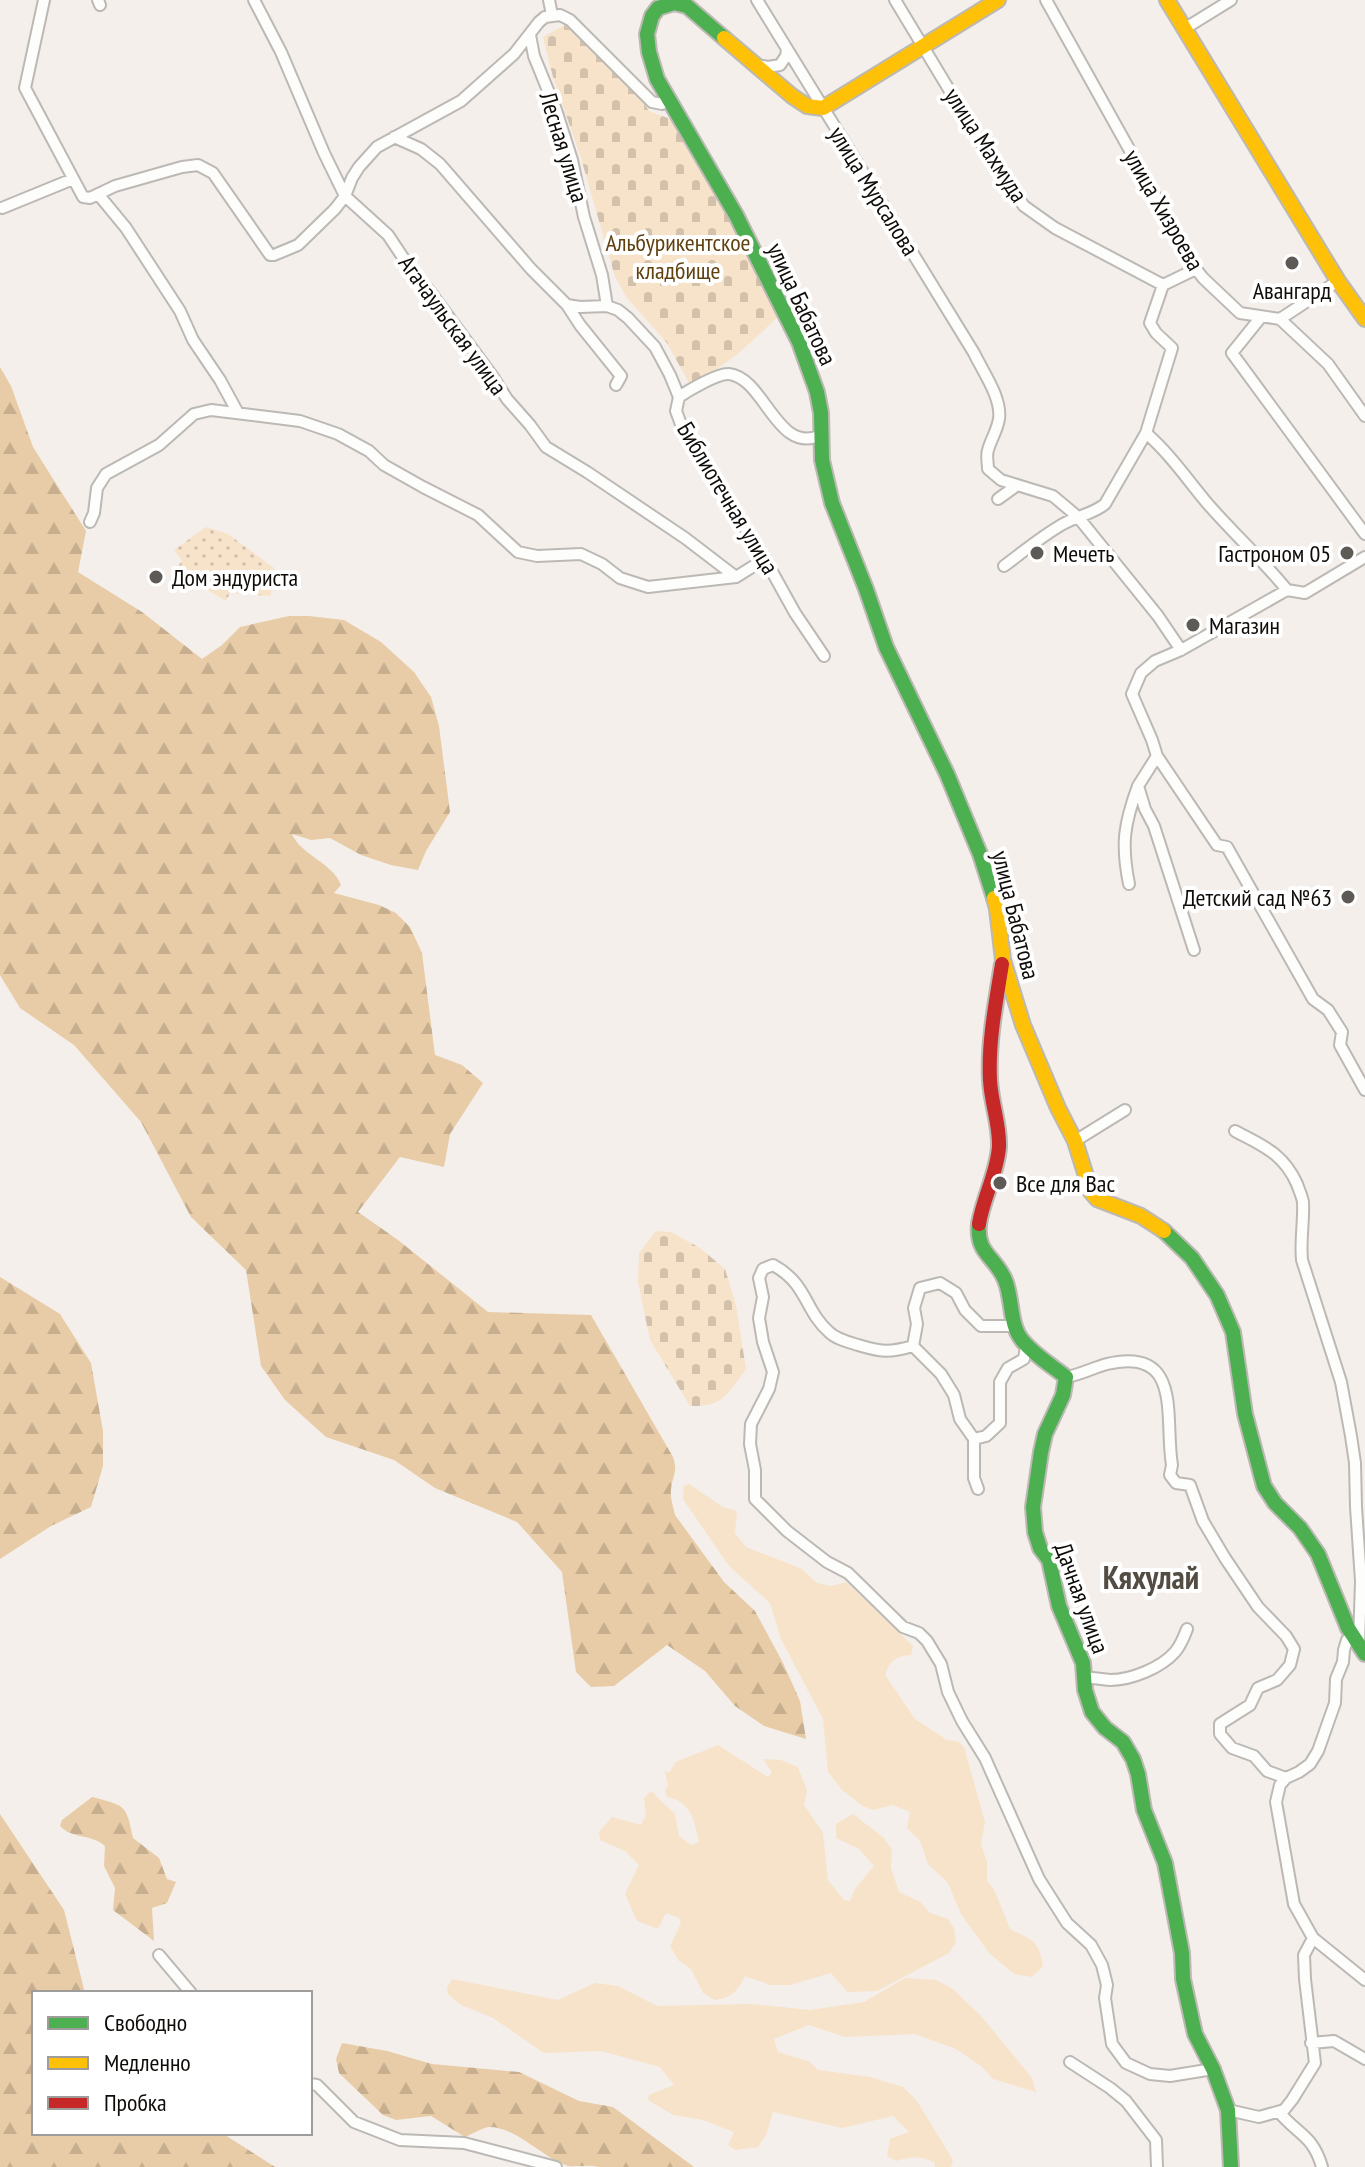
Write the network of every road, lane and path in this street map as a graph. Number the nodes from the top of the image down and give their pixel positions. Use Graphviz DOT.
graph roads {
  1 [pos="44,0"];
  2 [pos="254,0"];
  3 [pos="549,0"];
  4 [pos="757,0"];
  5 [pos="895,0"];
  6 [pos="998,0"];
  7 [pos="1046,0"];
  8 [pos="1167,0"];
  9 [pos="1231,0"];
  10 [pos="552,15"];
  11 [pos="1184,29"];
  12 [pos="530,35"];
  13 [pos="923,47"];
  14 [pos="787,49"];
  15 [pos="757,65"];
  16 [pos="669,101"];
  17 [pos="823,108"];
  18 [pos="394,137"];
  19 [pos="73,179"];
  20 [pos="98,194"];
  21 [pos="345,196"];
  22 [pos="2,208"];
  23 [pos="1196,269"];
  24 [pos="1338,281"];
  25 [pos="1163,285"];
  26 [pos="567,305"];
  27 [pos="607,306"];
  28 [pos="1261,317"];
  29 [pos="1280,319"];
  30 [pos="1365,319"];
  31 [pos="616,385"];
  32 [pos="679,397"];
  33 [pos="238,413"];
  34 [pos="1365,416"];
  35 [pos="1146,433"];
  36 [pos="821,435"];
  37 [pos="1016,486"];
  38 [pos="998,499"];
  39 [pos="1078,517"];
  40 [pos="90,522"];
  41 [pos="1365,534"];
  42 [pos="1365,557"];
  43 [pos="765,559"];
  44 [pos="1004,566"];
  45 [pos="736,577"];
  46 [pos="1287,590"];
  47 [pos="1181,650"];
  48 [pos="824,656"];
  49 [pos="1157,756"];
  50 [pos="1138,786"];
  51 [pos="1129,884"];
  52 [pos="1194,950"];
  53 [pos="1003,960"];
  54 [pos="1365,1090"];
  55 [pos="1125,1110"];
  56 [pos="1235,1131"];
  57 [pos="1075,1141"];
  58 [pos="1015,1326"];
  59 [pos="913,1346"];
  60 [pos="1026,1346"];
  61 [pos="1066,1377"];
  62 [pos="974,1439"];
  63 [pos="978,1489"];
  64 [pos="1187,1629"];
  65 [pos="1360,1644"];
  66 [pos="1084,1677"];
  67 [pos="1286,1778"];
  68 [pos="1313,1938"];
  69 [pos="159,1955"];
  70 [pos="1365,1980"];
  71 [pos="189,1991"];
  72 [pos="1311,2043"];
  73 [pos="1365,2059"];
  74 [pos="1070,2062"];
  75 [pos="1213,2069"];
  76 [pos="312,2084"];
  77 [pos="1228,2110"];
  78 [pos="1279,2112"];
  79 [pos="556,2167"];
  80 [pos="1157,2167"];
  81 [pos="1231,2167"];
  82 [pos="1322,2167"];
  1 -- 19 [label="street"];
  2 -- 21 [label="street, Агачаульская улица"];
  3 -- 10 [label="street"];
  4 -- 14 [label="street, улица Мурсалова"];
  5 -- 13 [label="street, улица Махмуда"];
  6 -- 13 [label="street"];
  7 -- 23 [label="street, улица Хизроева"];
  8 -- 11 [label="street"];
  9 -- 11 [label="street"];
  10 -- 12 [label="street"];
  10 -- 16 [label="street"];
  11 -- 24 [label="street"];
  12 -- 18 [label="street"];
  12 -- 27 [label="street, Лесная улица"];
  13 -- 17 [label="street"];
  13 -- 25 [label="street, улица Махмуда"];
  14 -- 15 [label="street"];
  14 -- 17 [label="street, улица Мурсалова"];
  15 -- 16 [label="street, улица Бабатова"];
  15 -- 17 [label="street"];
  16 -- 36 [label="street, улица Бабатова"];
  17 -- 37 [label="street, улица Мурсалова"];
  18 -- 21 [label="street"];
  18 -- 26 [label="street"];
  19 -- 20 [label="street"];
  19 -- 22 [label="street"];
  20 -- 21 [label="street"];
  20 -- 33 [label="street"];
  21 -- 45 [label="street, Агачаульская улица"];
  23 -- 25 [label="street"];
  23 -- 28 [label="street, улица Хизроева"];
  24 -- 29 [label="street"];
  24 -- 30 [label="street"];
  25 -- 35 [label="street"];
  26 -- 27 [label="street"];
  26 -- 31 [label="street"];
  27 -- 32 [label="street, Библиотечная улица"];
  28 -- 29 [label="street, улица Хизроева"];
  28 -- 41 [label="street"];
  29 -- 34 [label="street"];
  32 -- 36 [label="street"];
  32 -- 43 [label="street, Библиотечная улица"];
  33 -- 40 [label="street"];
  33 -- 45 [label="street"];
  35 -- 39 [label="street"];
  35 -- 46 [label="street"];
  36 -- 53 [label="street, улица Бабатова"];
  37 -- 38 [label="street"];
  37 -- 39 [label="street"];
  39 -- 44 [label="street"];
  39 -- 47 [label="street"];
  42 -- 46 [label="street"];
  43 -- 45 [label="street"];
  43 -- 48 [label="street, Библиотечная улица"];
  46 -- 47 [label="street"];
  47 -- 49 [label="street"];
  49 -- 50 [label="street"];
  49 -- 54 [label="street"];
  50 -- 51 [label="street"];
  50 -- 52 [label="street"];
  53 -- 57 [label="street, улица Бабатова"];
  53 -- 58 [label="street"];
  55 -- 57 [label="street"];
  56 -- 65 [label="street"];
  57 -- 65 [label="street, улица Бабатова"];
  58 -- 59 [label="street"];
  58 -- 60 [label="street"];
  59 -- 62 [label="street"];
  59 -- 75 [label="street"];
  60 -- 61 [label="street"];
  60 -- 62 [label="street"];
  61 -- 66 [label="street, Дачная улица"];
  61 -- 67 [label="street"];
  62 -- 63 [label="street"];
  64 -- 66 [label="street"];
  65 -- 67 [label="street"];
  66 -- 75 [label="street, Дачная улица"];
  67 -- 68 [label="street"];
  68 -- 70 [label="street"];
  68 -- 72 [label="street"];
  69 -- 71 [label="street"];
  72 -- 73 [label="street"];
  72 -- 78 [label="street"];
  74 -- 80 [label="street"];
  75 -- 77 [label="street, Дачная улица"];
  76 -- 79 [label="street"];
  77 -- 78 [label="street"];
  77 -- 81 [label="street, Дачная улица"];
  78 -- 82 [label="street"];
}
